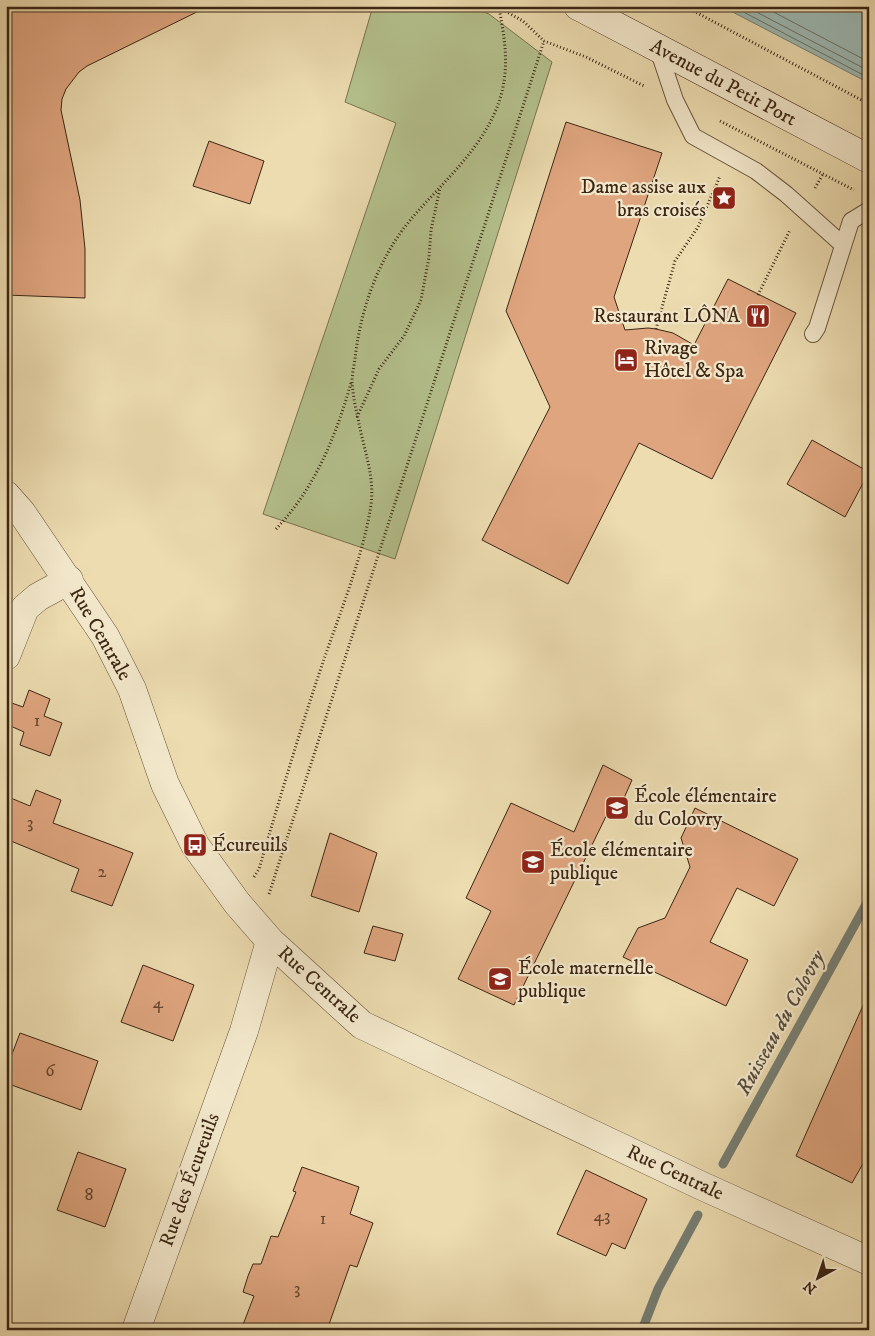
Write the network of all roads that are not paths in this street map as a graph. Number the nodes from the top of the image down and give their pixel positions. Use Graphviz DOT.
graph roads {
  1 [pos="578,6"];
  2 [pos="658,49"];
  3 [pos="869,159"];
  4 [pos="869,210"];
  5 [pos="843,245"];
  6 [pos="813,334"];
  7 [pos="6,495"];
  8 [pos="68,580"];
  9 [pos="6,656"];
  10 [pos="264,935"];
  11 [pos="291,962"];
  12 [pos="244,1031"];
  13 [pos="869,1261"];
  14 [pos="136,1330"];
  1 -- 2 [label="street, Avenue du Petit Port"];
  2 -- 3 [label="street, Avenue du Petit Port"];
  2 -- 5 [label="lane"];
  4 -- 5 [label="lane"];
  5 -- 6 [label="lane"];
  7 -- 8 [label="street, Rue Centrale"];
  8 -- 9 [label="street"];
  8 -- 10 [label="street, Rue Centrale"];
  10 -- 11 [label="street, Rue Centrale"];
  10 -- 12 [label="street, Rue des Écureuils"];
  11 -- 12 [label="street, Rue des Écureuils"];
  11 -- 13 [label="street, Rue Centrale"];
  12 -- 14 [label="street, Rue des Écureuils"];
}
